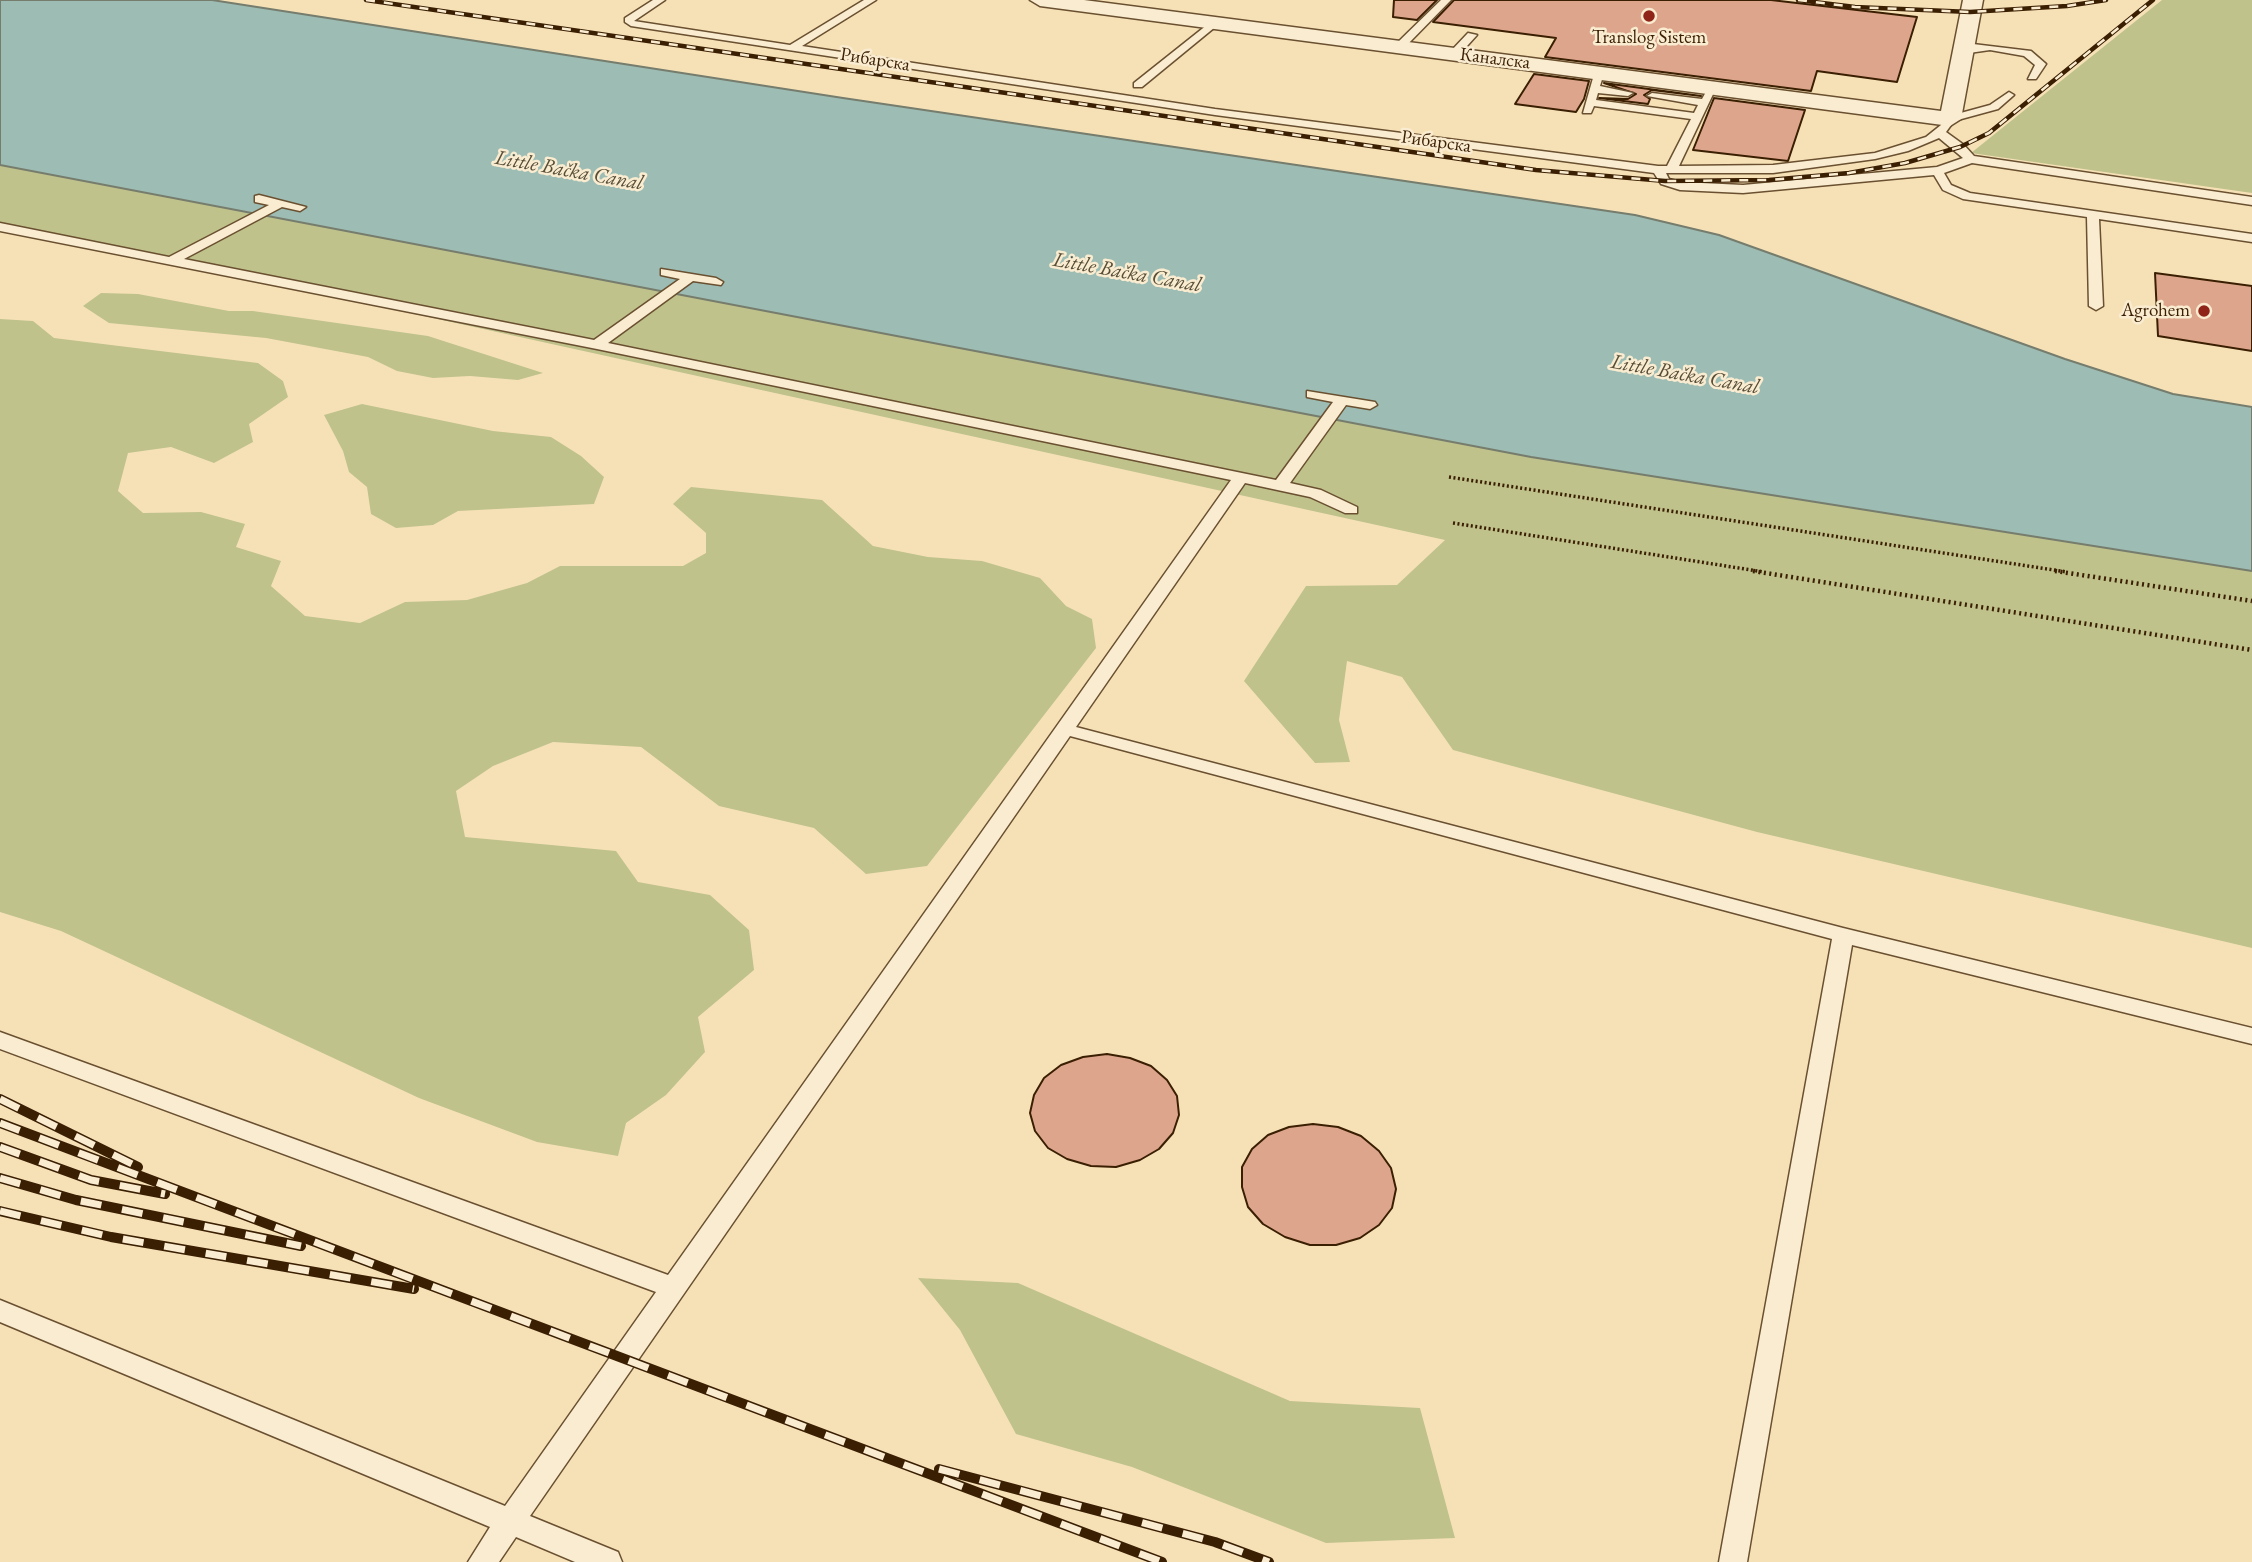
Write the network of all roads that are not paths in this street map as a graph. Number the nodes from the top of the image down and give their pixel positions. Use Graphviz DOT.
graph roads {
  1 [pos="660,0"];
  2 [pos="871,0"];
  3 [pos="1446,0"];
  4 [pos="1052,1"];
  5 [pos="1978,21"];
  6 [pos="1215,23"];
  7 [pos="1472,35"];
  8 [pos="1399,47"];
  9 [pos="792,48"];
  10 [pos="1962,51"];
  11 [pos="2027,53"];
  12 [pos="1454,54"];
  13 [pos="2032,77"];
  14 [pos="1597,81"];
  15 [pos="1138,85"];
  16 [pos="1628,93"];
  17 [pos="1709,95"];
  18 [pos="2009,95"];
  19 [pos="1652,96"];
  20 [pos="1698,117"];
  21 [pos="1945,126"];
  22 [pos="1970,159"];
  23 [pos="1664,170"];
  24 [pos="1937,171"];
  25 [pos="259,199"];
  26 [pos="2252,201"];
  27 [pos="281,203"];
  28 [pos="300,206"];
  29 [pos="2093,216"];
  30 [pos="0,227"];
  31 [pos="2252,238"];
  32 [pos="169,262"];
  33 [pos="666,272"];
  34 [pos="691,277"];
  35 [pos="716,282"];
  36 [pos="2096,306"];
  37 [pos="597,345"];
  38 [pos="1312,394"];
  39 [pos="1342,400"];
  40 [pos="1370,405"];
  41 [pos="1240,479"];
  42 [pos="1280,486"];
  43 [pos="1352,510"];
  44 [pos="1067,730"];
  45 [pos="1843,935"];
  46 [pos="2252,1036"];
  47 [pos="0,1040"];
  48 [pos="674,1288"];
  49 [pos="0,1311"];
  50 [pos="511,1521"];
  51 [pos="482,1562"];
  52 [pos="608,1562"];
  53 [pos="1733,1562"];
  1 -- 9 [label="lane, Рибарска"];
  2 -- 9 [label="lane"];
  3 -- 8 [label="lane"];
  4 -- 6 [label="street, Каналска"];
  5 -- 10 [label="street"];
  5 -- 11 [label="lane"];
  6 -- 8 [label="street, Каналска"];
  6 -- 15 [label="lane"];
  7 -- 12 [label="lane"];
  8 -- 12 [label="street, Каналска"];
  9 -- 23 [label="lane, Рибарска"];
  10 -- 11 [label="lane"];
  10 -- 21 [label="street"];
  11 -- 13 [label="lane"];
  12 -- 14 [label="street, Каналска"];
  14 -- 16 [label="lane"];
  14 -- 17 [label="street, Каналска"];
  14 -- 20 [label="lane"];
  17 -- 19 [label="lane"];
  17 -- 20 [label="lane"];
  17 -- 21 [label="street, Каналска"];
  18 -- 21 [label="lane, Рибарска"];
  20 -- 23 [label="lane"];
  21 -- 22 [label="lane"];
  21 -- 23 [label="lane, Рибарска"];
  22 -- 24 [label="lane"];
  22 -- 26 [label="lane"];
  23 -- 24 [label="lane"];
  24 -- 29 [label="lane"];
  25 -- 27 [label="lane"];
  27 -- 28 [label="lane"];
  27 -- 32 [label="lane"];
  29 -- 31 [label="lane"];
  29 -- 36 [label="lane"];
  30 -- 32 [label="lane"];
  32 -- 37 [label="lane"];
  33 -- 34 [label="lane"];
  34 -- 35 [label="lane"];
  34 -- 37 [label="lane"];
  37 -- 41 [label="lane"];
  38 -- 39 [label="lane"];
  39 -- 40 [label="lane"];
  39 -- 42 [label="lane"];
  41 -- 42 [label="lane"];
  41 -- 44 [label="lane"];
  42 -- 43 [label="lane"];
  44 -- 45 [label="lane"];
  44 -- 48 [label="lane"];
  45 -- 46 [label="lane"];
  45 -- 53 [label="lane"];
  47 -- 48 [label="lane"];
  48 -- 50 [label="lane"];
  49 -- 50 [label="lane"];
  50 -- 51 [label="lane"];
  50 -- 52 [label="lane"];
}
